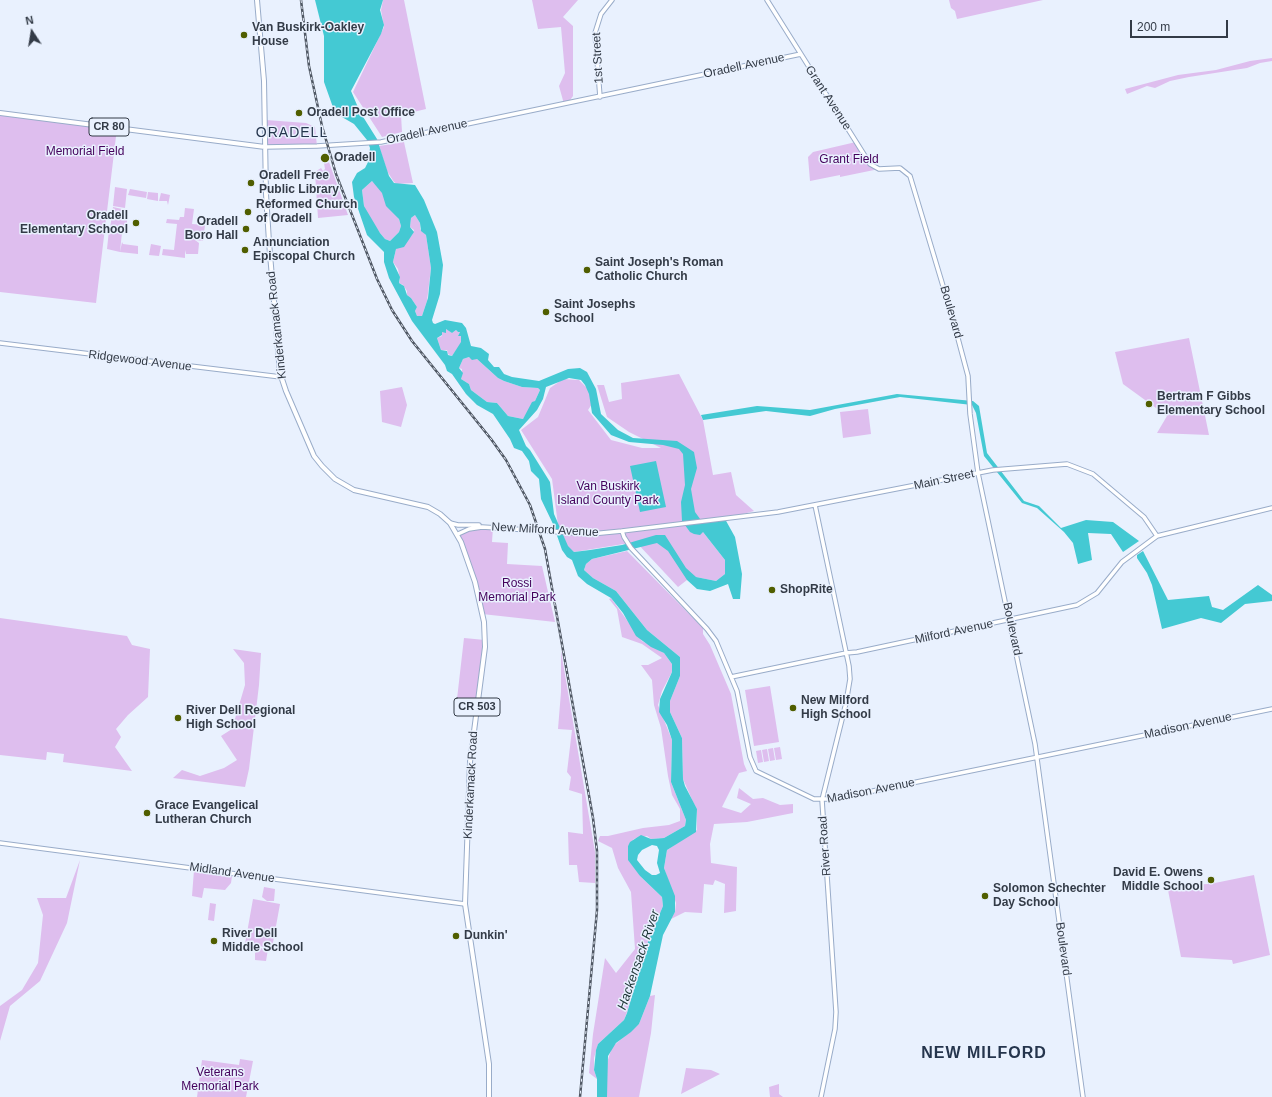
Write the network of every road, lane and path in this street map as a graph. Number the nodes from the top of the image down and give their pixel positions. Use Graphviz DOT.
graph roads {
  1 [pos="257,0"];
  2 [pos="612,0"];
  3 [pos="767,0"];
  4 [pos="801,54"];
  5 [pos="600,97"];
  6 [pos="0,113"];
  7 [pos="265,147"];
  8 [pos="905,170"];
  9 [pos="0,343"];
  10 [pos="281,377"];
  11 [pos="978,473"];
  12 [pos="815,505"];
  13 [pos="1272,508"];
  14 [pos="705,521"];
  15 [pos="450,523"];
  16 [pos="486,527"];
  17 [pos="622,531"];
  18 [pos="458,534"];
  19 [pos="1157,536"];
  20 [pos="1010,620"];
  21 [pos="846,653"];
  22 [pos="731,677"];
  23 [pos="1272,709"];
  24 [pos="1038,757"];
  25 [pos="822,800"];
  26 [pos="0,843"];
  27 [pos="464,904"];
  28 [pos="489,1097"];
  29 [pos="820,1097"];
  30 [pos="1083,1097"];
  1 -- 7 [label="main road, Kinderkamack Road / CR 503"];
  2 -- 5 [label="street, 1st Street"];
  3 -- 4 [label="street, Grant Avenue"];
  4 -- 5 [label="street, Oradell Avenue"];
  4 -- 8 [label="street, Grant Avenue"];
  5 -- 7 [label="street, Oradell Avenue"];
  6 -- 7 [label="main road, Oradell Avenue / CR 80"];
  7 -- 10 [label="main road, Kinderkamack Road / CR 503"];
  8 -- 11 [label="street, Boulevard"];
  9 -- 10 [label="street, Ridgewood Avenue"];
  10 -- 15 [label="main road, Kinderkamack Road / CR 503"];
  11 -- 12 [label="street, Main Street"];
  11 -- 19 [label="street, Main Street"];
  11 -- 20 [label="street, Boulevard"];
  12 -- 14 [label="street, Main Street"];
  12 -- 21 [label="street, River Road"];
  13 -- 19 [label="street, Milford Avenue"];
  14 -- 17 [label="street, New Milford Avenue"];
  15 -- 16 [label="street"];
  15 -- 18 [label="main road, Kinderkamack Road / CR 503"];
  16 -- 17 [label="street, New Milford Avenue"];
  16 -- 18 [label="street, New Milford Avenue"];
  17 -- 22 [label="street, Madison Avenue"];
  18 -- 27 [label="main road, Kinderkamack Road / CR 503"];
  19 -- 20 [label="street, Milford Avenue"];
  20 -- 21 [label="street, Milford Avenue"];
  20 -- 24 [label="street, Boulevard"];
  21 -- 22 [label="street, Milford Avenue"];
  21 -- 25 [label="street, River Road"];
  22 -- 25 [label="street, Madison Avenue"];
  23 -- 24 [label="street, Madison Avenue"];
  24 -- 25 [label="street, Madison Avenue"];
  24 -- 30 [label="street, Boulevard"];
  25 -- 29 [label="street, River Road"];
  26 -- 27 [label="street, Midland Avenue"];
  27 -- 28 [label="main road, Kinderkamack Road / CR 503"];
}
